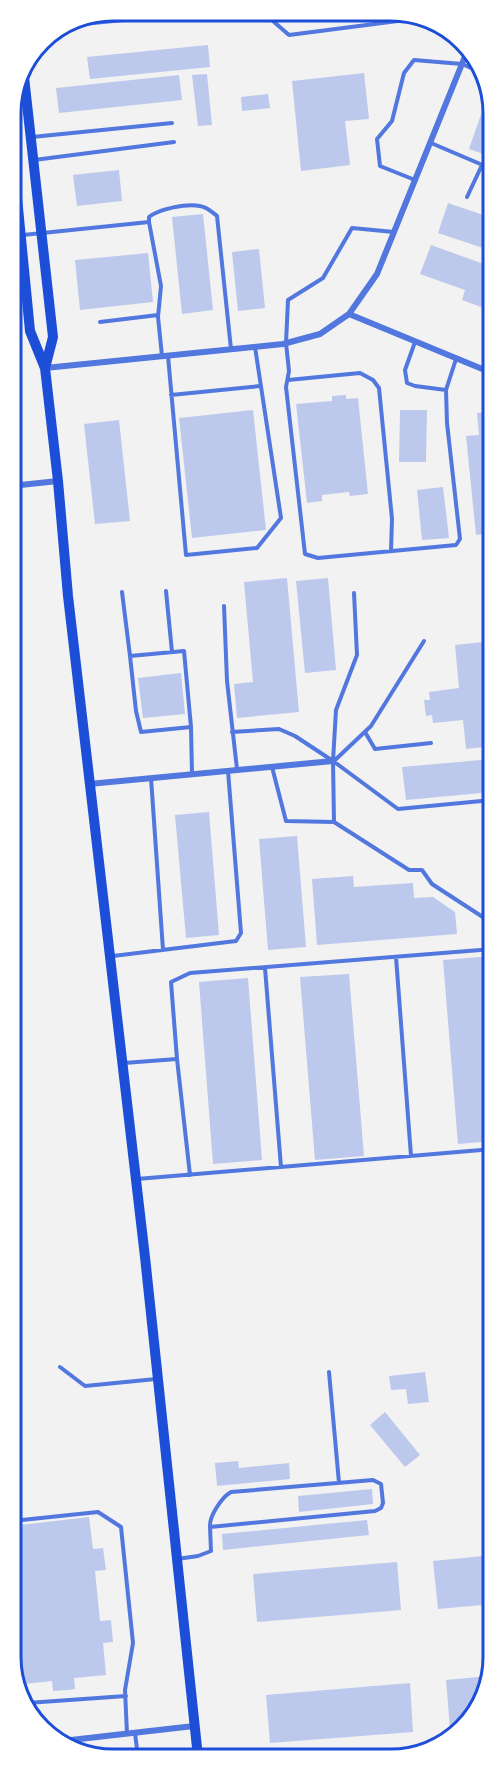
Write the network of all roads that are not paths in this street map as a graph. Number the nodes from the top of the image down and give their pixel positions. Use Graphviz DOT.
graph roads {
  1 [pos="273,21"];
  2 [pos="395,21"];
  3 [pos="465,58"];
  4 [pos="462,64"];
  5 [pos="472,68"];
  6 [pos="24,92"];
  7 [pos="171,123"];
  8 [pos="31,137"];
  9 [pos="174,142"];
  10 [pos="430,143"];
  11 [pos="34,161"];
  12 [pos="482,165"];
  13 [pos="415,180"];
  14 [pos="467,197"];
  15 [pos="149,222"];
  16 [pos="42,232"];
  17 [pos="394,232"];
  18 [pos="21,235"];
  19 [pos="349,314"];
  20 [pos="158,315"];
  21 [pos="100,322"];
  22 [pos="415,342"];
  23 [pos="286,343"];
  24 [pos="255,347"];
  25 [pos="231,349"];
  26 [pos="165,356"];
  27 [pos="456,358"];
  28 [pos="45,368"];
  29 [pos="483,369"];
  30 [pos="288,380"];
  31 [pos="261,386"];
  32 [pos="446,390"];
  33 [pos="171,395"];
  34 [pos="58,481"];
  35 [pos="21,485"];
  36 [pos="392,551"];
  37 [pos="166,591"];
  38 [pos="122,592"];
  39 [pos="354,593"];
  40 [pos="224,606"];
  41 [pos="424,641"];
  42 [pos="172,652"];
  43 [pos="130,656"];
  44 [pos="191,727"];
  45 [pos="232,732"];
  46 [pos="365,732"];
  47 [pos="431,743"];
  48 [pos="333,761"];
  49 [pos="272,767"];
  50 [pos="237,770"];
  51 [pos="228,771"];
  52 [pos="192,774"];
  53 [pos="151,778"];
  54 [pos="90,784"];
  55 [pos="483,801"];
  56 [pos="334,822"];
  57 [pos="483,917"];
  58 [pos="163,950"];
  59 [pos="483,950"];
  60 [pos="111,957"];
  61 [pos="396,957"];
  62 [pos="265,968"];
  63 [pos="177,1059"];
  64 [pos="123,1063"];
  65 [pos="483,1150"];
  66 [pos="411,1156"];
  67 [pos="281,1167"];
  68 [pos="190,1175"];
  69 [pos="136,1179"];
  70 [pos="60,1367"];
  71 [pos="329,1372"];
  72 [pos="157,1379"];
  73 [pos="339,1483"];
  74 [pos="21,1520"];
  75 [pos="210,1527"];
  76 [pos="177,1559"];
  77 [pos="126,1696"];
  78 [pos="34,1702"];
  79 [pos="194,1726"];
  80 [pos="135,1733"];
  81 [pos="127,1734"];
  82 [pos="72,1739"];
  83 [pos="137,1749"];
  84 [pos="197,1749"];
  1 -- 2 [label="lane"];
  3 -- 4 [label="street"];
  4 -- 5 [label="lane"];
  4 -- 10 [label="street"];
  4 -- 13 [label="lane"];
  6 -- 8 [label="main road"];
  7 -- 8 [label="lane"];
  8 -- 11 [label="main road"];
  9 -- 11 [label="lane"];
  10 -- 12 [label="lane"];
  10 -- 13 [label="street"];
  11 -- 16 [label="main road"];
  12 -- 14 [label="lane"];
  13 -- 17 [label="street"];
  15 -- 16 [label="lane"];
  15 -- 20 [label="lane"];
  15 -- 25 [label="lane"];
  16 -- 18 [label="lane"];
  16 -- 28 [label="main road"];
  17 -- 19 [label="street"];
  17 -- 23 [label="lane"];
  18 -- 28 [label="main road"];
  19 -- 22 [label="street"];
  19 -- 23 [label="street"];
  20 -- 21 [label="lane"];
  20 -- 26 [label="lane"];
  22 -- 27 [label="street"];
  22 -- 32 [label="lane"];
  23 -- 24 [label="street"];
  23 -- 30 [label="lane"];
  24 -- 25 [label="street"];
  24 -- 31 [label="lane"];
  25 -- 26 [label="street"];
  26 -- 28 [label="street"];
  26 -- 33 [label="lane"];
  27 -- 29 [label="street"];
  27 -- 32 [label="lane"];
  28 -- 34 [label="main road"];
  30 -- 36 [label="lane"];
  30 -- 36 [label="lane"];
  31 -- 33 [label="lane"];
  31 -- 33 [label="lane"];
  32 -- 36 [label="lane"];
  34 -- 35 [label="street"];
  34 -- 54 [label="main road"];
  37 -- 42 [label="lane"];
  38 -- 43 [label="lane"];
  39 -- 48 [label="lane"];
  40 -- 45 [label="lane"];
  41 -- 46 [label="lane"];
  42 -- 43 [label="lane"];
  42 -- 44 [label="lane"];
  43 -- 44 [label="lane"];
  44 -- 52 [label="lane"];
  45 -- 48 [label="lane"];
  45 -- 50 [label="lane"];
  46 -- 47 [label="lane"];
  46 -- 48 [label="lane"];
  48 -- 49 [label="street"];
  48 -- 55 [label="lane"];
  48 -- 56 [label="lane"];
  49 -- 50 [label="street"];
  49 -- 56 [label="lane"];
  50 -- 51 [label="street"];
  51 -- 52 [label="street"];
  51 -- 58 [label="lane"];
  52 -- 53 [label="street"];
  53 -- 54 [label="street"];
  53 -- 58 [label="lane"];
  54 -- 60 [label="main road"];
  56 -- 57 [label="lane"];
  58 -- 60 [label="lane"];
  59 -- 61 [label="lane"];
  60 -- 64 [label="main road"];
  61 -- 62 [label="lane"];
  61 -- 66 [label="lane"];
  62 -- 63 [label="lane"];
  62 -- 67 [label="lane"];
  63 -- 64 [label="lane"];
  63 -- 68 [label="lane"];
  64 -- 69 [label="main road"];
  65 -- 66 [label="lane"];
  66 -- 67 [label="lane"];
  67 -- 68 [label="lane"];
  68 -- 69 [label="lane"];
  69 -- 72 [label="main road"];
  70 -- 72 [label="lane"];
  71 -- 73 [label="lane"];
  72 -- 76 [label="main road"];
  73 -- 75 [label="lane"];
  73 -- 75 [label="lane"];
  74 -- 77 [label="lane"];
  75 -- 76 [label="lane"];
  76 -- 79 [label="main road"];
  77 -- 78 [label="lane"];
  77 -- 81 [label="lane"];
  79 -- 80 [label="street"];
  79 -- 84 [label="main road"];
  80 -- 81 [label="street"];
  80 -- 83 [label="lane"];
  81 -- 82 [label="street"];
}
